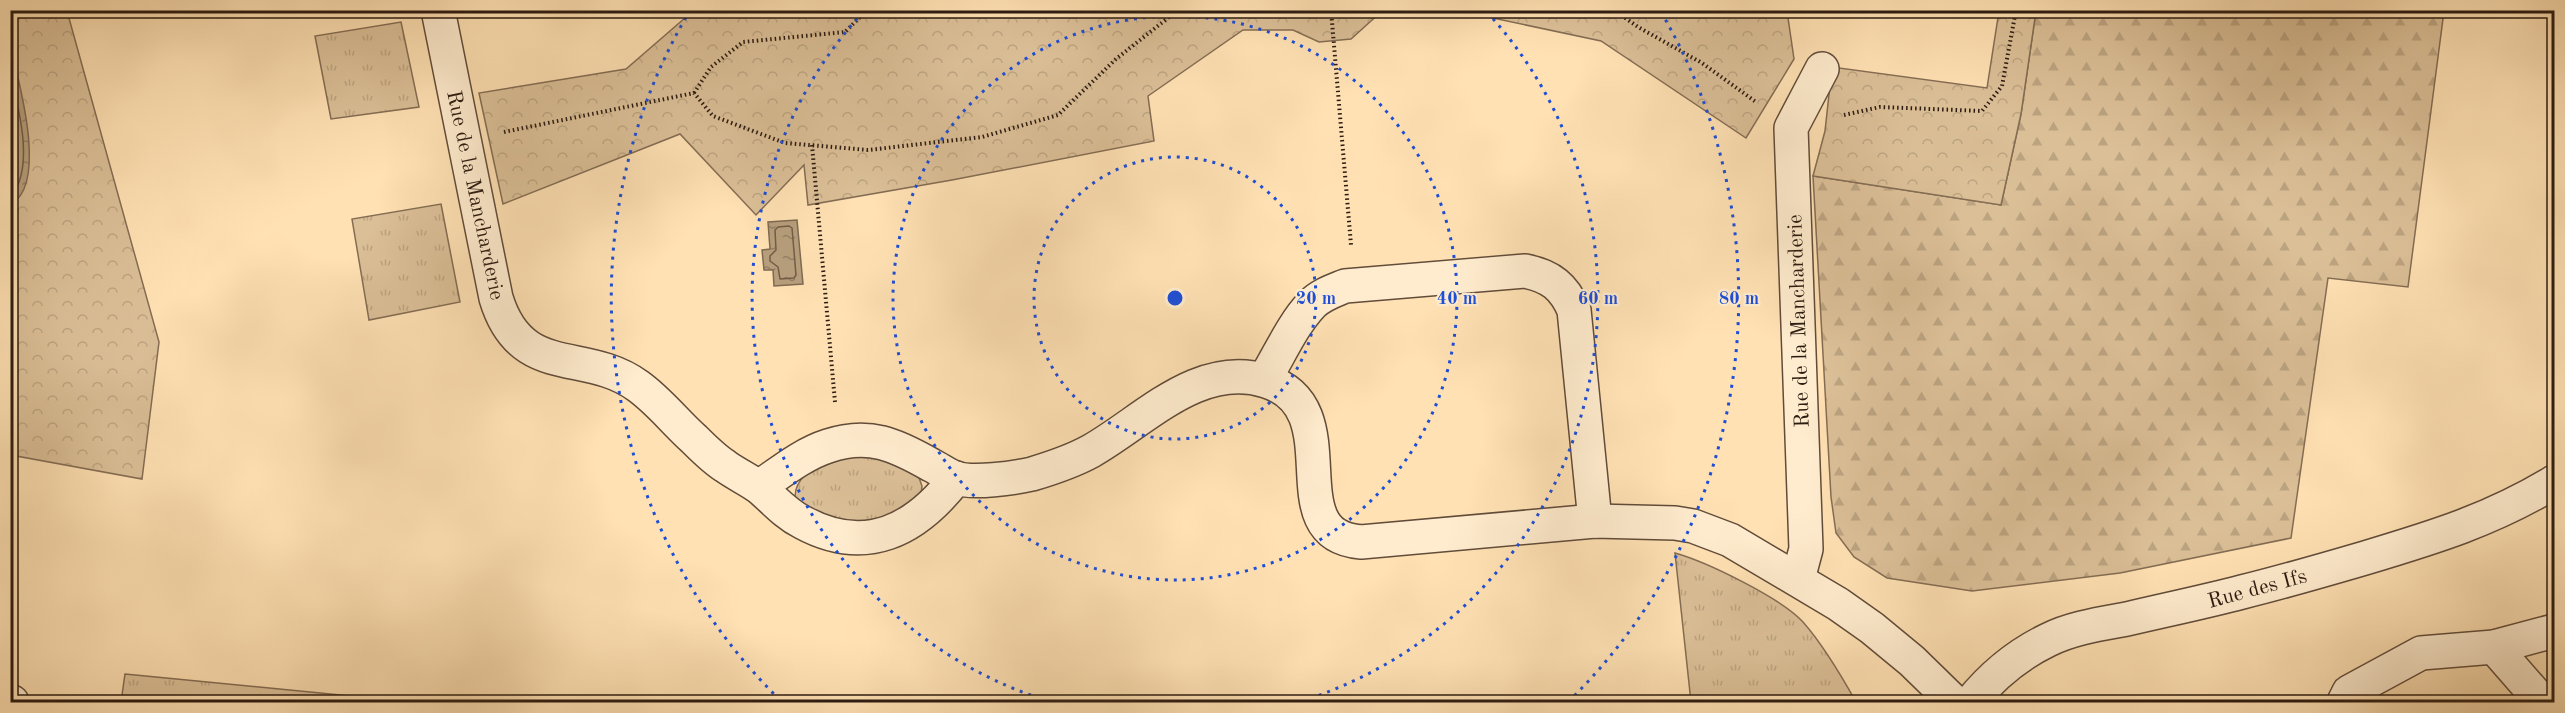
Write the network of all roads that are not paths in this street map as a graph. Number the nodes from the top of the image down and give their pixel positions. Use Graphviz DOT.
graph roads {
  1 [pos="438,10"];
  2 [pos="1822,69"];
  3 [pos="1264,380"];
  4 [pos="956,478"];
  5 [pos="2554,483"];
  6 [pos="759,487"];
  7 [pos="1594,521"];
  8 [pos="1798,579"];
  9 [pos="2554,631"];
  10 [pos="2494,647"];
  11 [pos="1954,702"];
  12 [pos="1971,702"];
  13 [pos="2344,702"];
  14 [pos="2542,702"];
  1 -- 6 [label="street, Rue de la Mancharderie"];
  2 -- 8 [label="street, Rue de la Mancharderie"];
  3 -- 4 [label="street"];
  3 -- 7 [label="street"];
  3 -- 7 [label="street"];
  4 -- 6 [label="street"];
  4 -- 6 [label="street, Rue de la Mancharderie"];
  5 -- 12 [label="street, Rue des Ifs"];
  7 -- 8 [label="street"];
  8 -- 11 [label="street"];
  9 -- 10 [label="street"];
  10 -- 13 [label="street"];
  10 -- 14 [label="street"];
}
